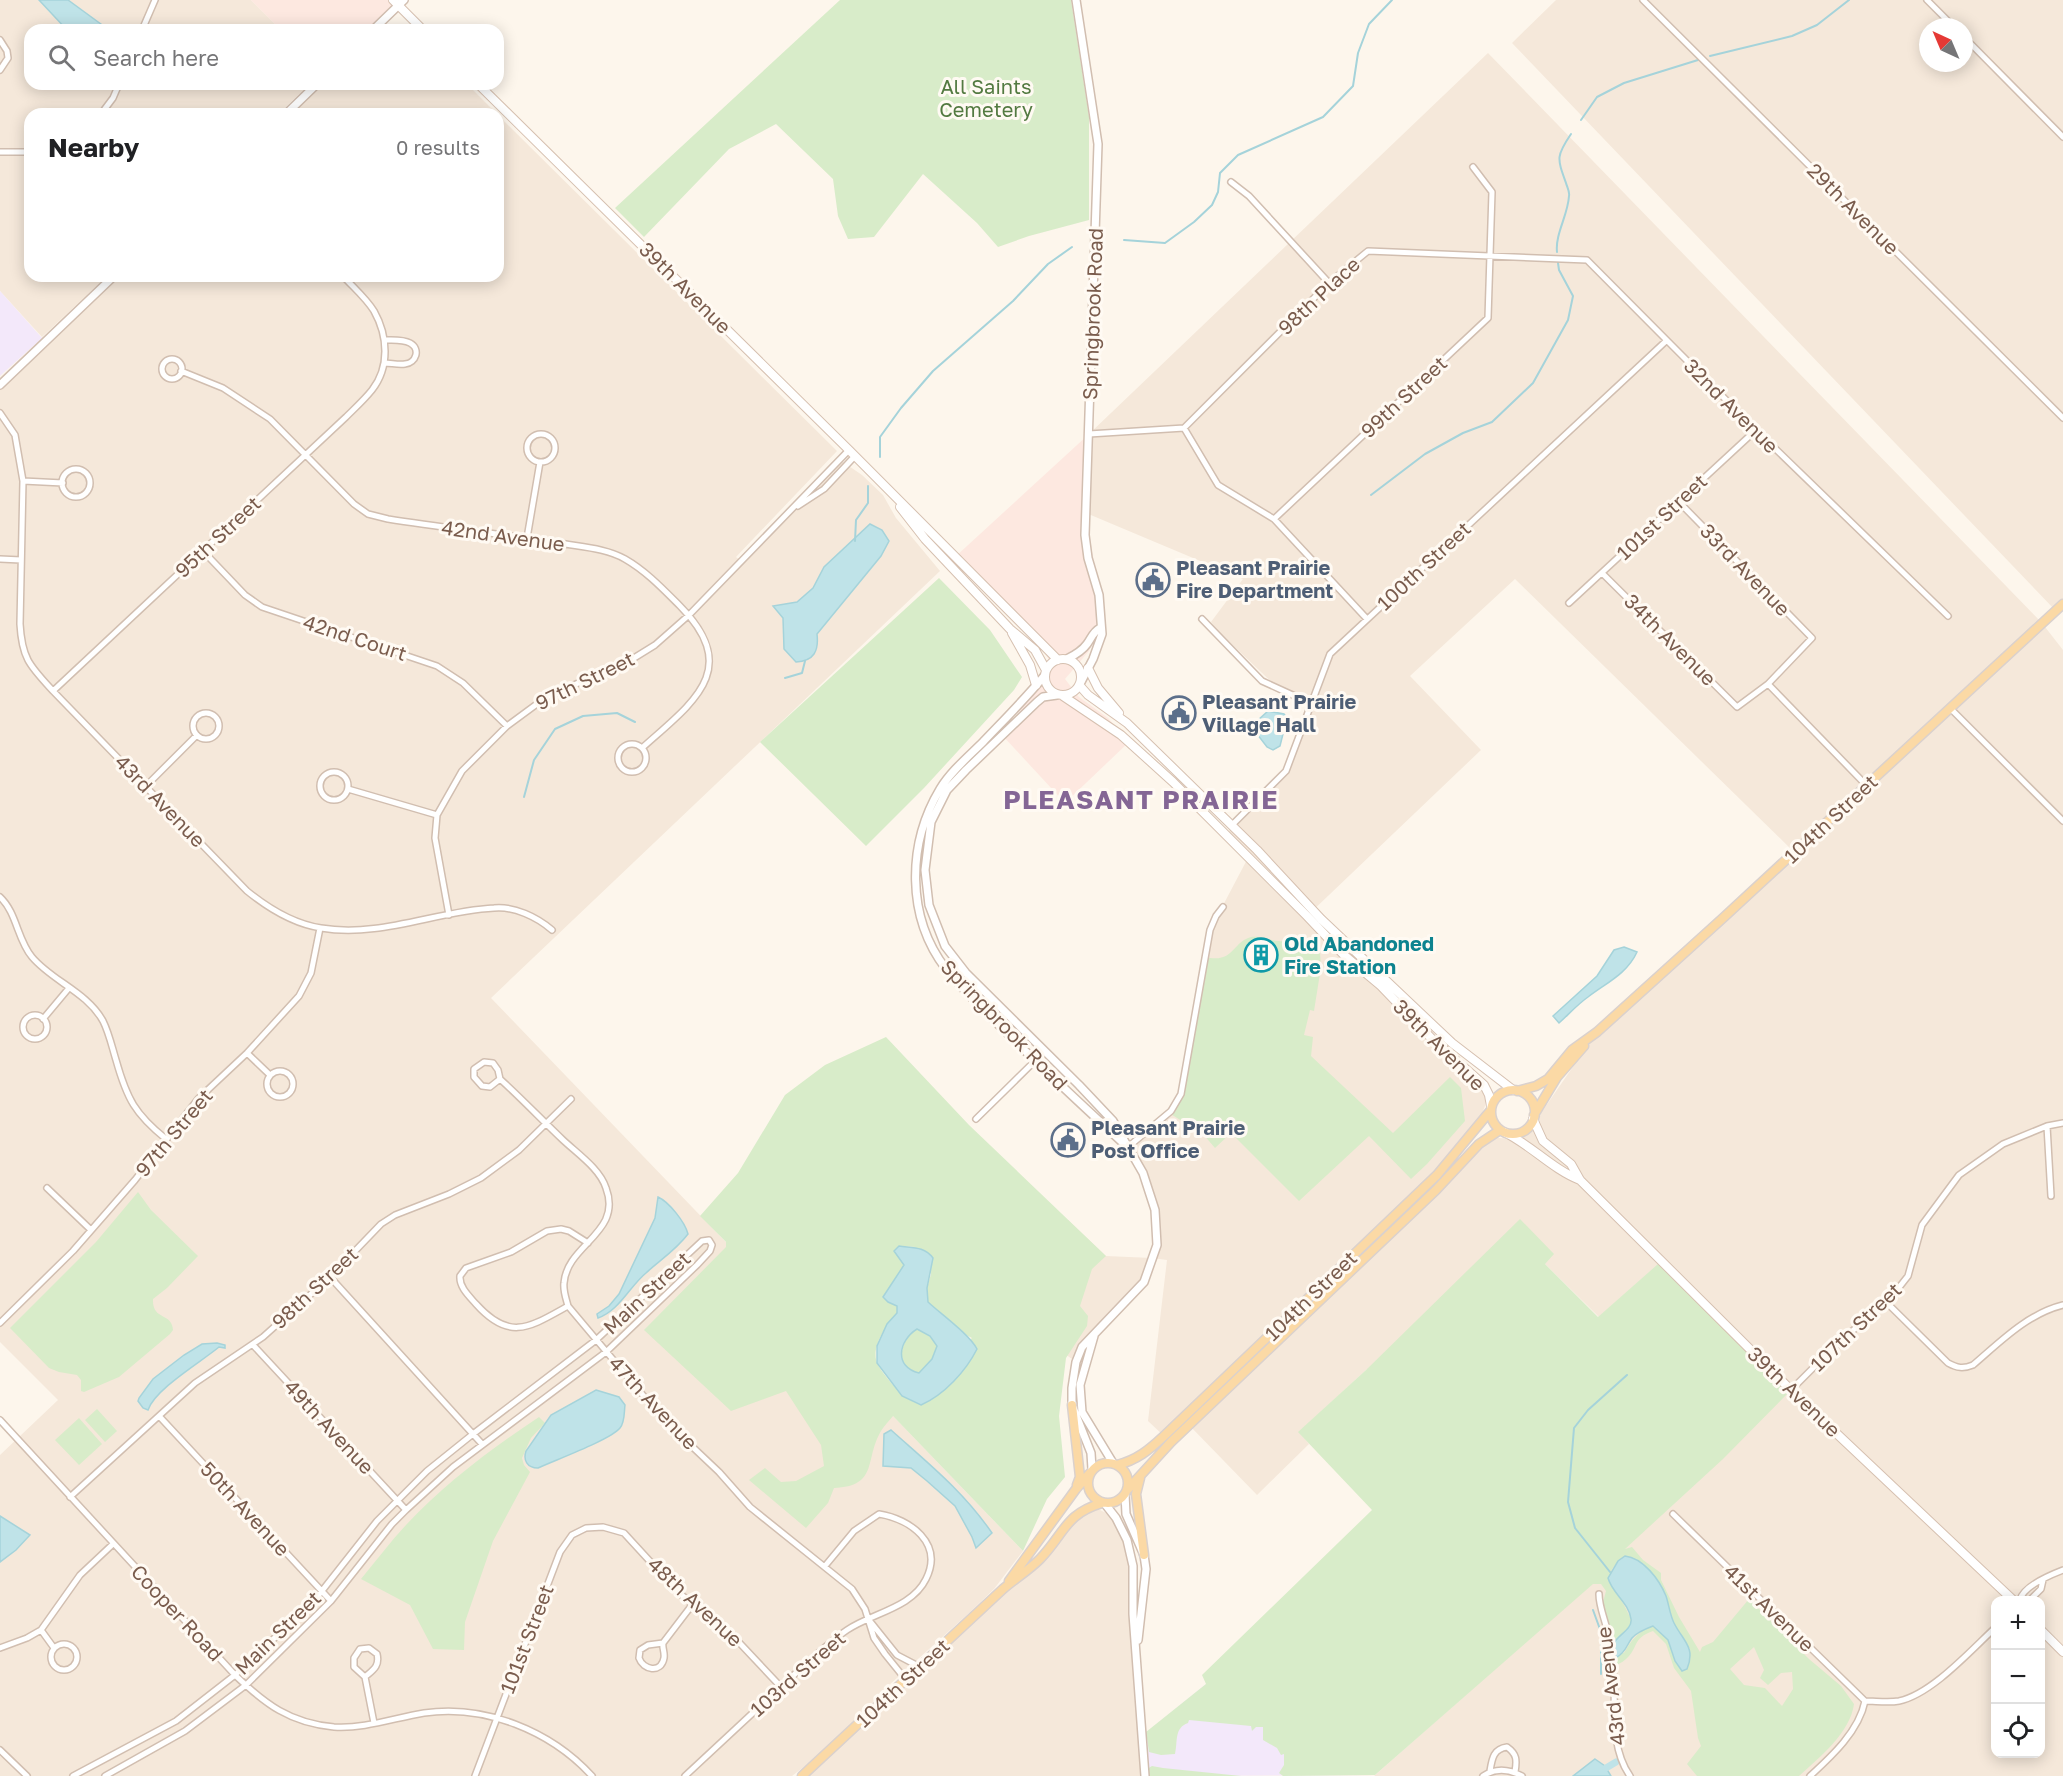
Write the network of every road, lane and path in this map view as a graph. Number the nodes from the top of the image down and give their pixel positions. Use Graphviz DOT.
graph roads {
  1 [pos="154,0"];
  2 [pos="1076,0"];
  3 [pos="1643,0"];
  4 [pos="1927,0"];
  5 [pos="398,2"];
  6 [pos="1945,18"];
  7 [pos="144,24"];
  8 [pos="378,24"];
  9 [pos="418,24"];
  10 [pos="0,40"];
  11 [pos="1973,46"];
  12 [pos="0,70"];
  13 [pos="116,90"];
  14 [pos="311,90"];
  15 [pos="484,90"];
  16 [pos="106,108"];
  17 [pos="292,108"];
  18 [pos="502,108"];
  19 [pos="504,110"];
  20 [pos="2063,137"];
  21 [pos="0,152"];
  22 [pos="24,152"];
  23 [pos="1473,166"];
  24 [pos="1231,182"];
  25 [pos="1490,255"];
  26 [pos="108,282"];
  27 [pos="348,282"];
  28 [pos="1329,283"];
  29 [pos="385,340"];
  30 [pos="1666,341"];
  31 [pos="384,363"];
  32 [pos="181,371"];
  33 [pos="0,385"];
  34 [pos="0,413"];
  35 [pos="2063,418"];
  36 [pos="1184,428"];
  37 [pos="1756,430"];
  38 [pos="1089,434"];
  39 [pos="849,450"];
  40 [pos="306,454"];
  41 [pos="855,456"];
  42 [pos="540,462"];
  43 [pos="23,481"];
  44 [pos="63,483"];
  45 [pos="892,493"];
  46 [pos="1678,501"];
  47 [pos="792,510"];
  48 [pos="1274,519"];
  49 [pos="527,538"];
  50 [pos="203,551"];
  51 [pos="0,560"];
  52 [pos="21,560"];
  53 [pos="1602,573"];
  54 [pos="1569,603"];
  55 [pos="2063,604"];
  56 [pos="689,615"];
  57 [pos="1948,616"];
  58 [pos="1367,618"];
  59 [pos="1202,619"];
  60 [pos="1100,628"];
  61 [pos="1010,629"];
  62 [pos="1067,659"];
  63 [pos="1058,660"];
  64 [pos="1088,668"];
  65 [pos="1045,672"];
  66 [pos="1080,684"];
  67 [pos="1768,684"];
  68 [pos="1036,685"];
  69 [pos="53,691"];
  70 [pos="1060,695"];
  71 [pos="1311,703"];
  72 [pos="1950,708"];
  73 [pos="1127,723"];
  74 [pos="507,726"];
  75 [pos="196,735"];
  76 [pos="642,748"];
  77 [pos="146,786"];
  78 [pos="1867,786"];
  79 [pos="348,789"];
  80 [pos="436,815"];
  81 [pos="2063,821"];
  82 [pos="1232,825"];
  83 [pos="0,897"];
  84 [pos="1223,907"];
  85 [pos="449,915"];
  86 [pos="320,928"];
  87 [pos="552,930"];
  88 [pos="69,988"];
  89 [pos="43,1018"];
  90 [pos="1441,1032"];
  91 [pos="1597,1032"];
  92 [pos="1433,1040"];
  93 [pos="1044,1052"];
  94 [pos="247,1053"];
  95 [pos="1035,1061"];
  96 [pos="270,1075"];
  97 [pos="500,1079"];
  98 [pos="1515,1090"];
  99 [pos="571,1099"];
  100 [pos="1491,1108"];
  101 [pos="1534,1117"];
  102 [pos="976,1119"];
  103 [pos="2063,1123"];
  104 [pos="546,1124"];
  105 [pos="2047,1126"];
  106 [pos="1502,1131"];
  107 [pos="166,1139"];
  108 [pos="1128,1148"];
  109 [pos="1580,1180"];
  110 [pos="47,1188"];
  111 [pos="2051,1196"];
  112 [pos="91,1230"];
  113 [pos="588,1243"];
  114 [pos="330,1277"];
  115 [pos="1885,1301"];
  116 [pos="2063,1305"];
  117 [pos="568,1306"];
  118 [pos="0,1323"];
  119 [pos="1094,1334"];
  120 [pos="596,1340"];
  121 [pos="253,1345"];
  122 [pos="606,1352"];
  123 [pos="1791,1390"];
  124 [pos="1072,1405"];
  125 [pos="159,1416"];
  126 [pos="0,1420"];
  127 [pos="473,1434"];
  128 [pos="482,1444"];
  129 [pos="1115,1464"];
  130 [pos="1091,1471"];
  131 [pos="1140,1476"];
  132 [pos="1076,1488"];
  133 [pos="1126,1492"];
  134 [pos="70,1497"];
  135 [pos="397,1500"];
  136 [pos="1104,1503"];
  137 [pos="406,1510"];
  138 [pos="1673,1514"];
  139 [pos="603,1527"];
  140 [pos="113,1544"];
  141 [pos="1144,1555"];
  142 [pos="825,1566"];
  143 [pos="2063,1569"];
  144 [pos="2043,1580"];
  145 [pos="1004,1589"];
  146 [pos="322,1592"];
  147 [pos="1599,1594"];
  148 [pos="2009,1596"];
  149 [pos="2021,1596"];
  150 [pos="2034,1596"];
  151 [pos="331,1601"];
  152 [pos="692,1605"];
  153 [pos="868,1619"];
  154 [pos="40,1630"];
  155 [pos="1991,1631"];
  156 [pos="2045,1634"];
  157 [pos="663,1642"];
  158 [pos="0,1648"];
  159 [pos="54,1648"];
  160 [pos="1137,1652"];
  161 [pos="2063,1652"];
  162 [pos="920,1667"];
  163 [pos="235,1675"];
  164 [pos="365,1677"];
  165 [pos="906,1680"];
  166 [pos="246,1685"];
  167 [pos="781,1687"];
  168 [pos="1866,1701"];
  169 [pos="496,1719"];
  170 [pos="374,1723"];
  171 [pos="0,1750"];
  172 [pos="1490,1771"];
  173 [pos="1515,1772"];
  174 [pos="27,1776"];
  175 [pos="73,1776"];
  176 [pos="105,1776"];
  177 [pos="475,1776"];
  178 [pos="592,1776"];
  179 [pos="685,1776"];
  180 [pos="802,1776"];
  181 [pos="1145,1776"];
  182 [pos="1483,1776"];
  183 [pos="1522,1776"];
  184 [pos="1630,1776"];
  185 [pos="1810,1776"];
  1 -- 7 [label="street"];
  2 -- 38 [label="street, Springbrook Road"];
  3 -- 35 [label="street, 29th Avenue"];
  4 -- 6 [label="street"];
  5 -- 8 [label="street"];
  5 -- 9 [label="main road"];
  10 -- 12 [label="street"];
  11 -- 20 [label="street"];
  13 -- 16 [label="street"];
  14 -- 17 [label="street"];
  15 -- 18 [label="main road, 39th Avenue"];
  19 -- 39 [label="main road, 39th Avenue"];
  21 -- 22 [label="street"];
  23 -- 25 [label="street, 99th Street"];
  24 -- 28 [label="street"];
  25 -- 28 [label="street, 98th Place"];
  25 -- 30 [label="street, 32nd Avenue"];
  25 -- 48 [label="street, 99th Street"];
  26 -- 33 [label="street"];
  27 -- 29 [label="street"];
  28 -- 36 [label="street, 98th Place"];
  29 -- 31 [label="street"];
  29 -- 31 [label="street"];
  30 -- 37 [label="street, 32nd Avenue"];
  30 -- 58 [label="street, 100th Street"];
  31 -- 40 [label="street, 95th Street"];
  32 -- 40 [label="street, 42nd Avenue"];
  34 -- 43 [label="street, 43rd Avenue"];
  36 -- 38 [label="street"];
  36 -- 48 [label="street"];
  37 -- 46 [label="street, 101st Street"];
  37 -- 57 [label="street, 32nd Avenue"];
  38 -- 60 [label="street, Springbrook Road"];
  39 -- 41 [label="main road, 39th Avenue"];
  39 -- 47 [label="street, 97th Street"];
  40 -- 49 [label="street, 42nd Avenue"];
  40 -- 50 [label="street, 95th Street"];
  41 -- 45 [label="main road, 39th Avenue"];
  41 -- 47 [label="street, 97th Street"];
  42 -- 42 [label="street"];
  42 -- 49 [label="street"];
  43 -- 44 [label="street"];
  43 -- 52 [label="street, 43rd Avenue"];
  44 -- 44 [label="street"];
  45 -- 61 [label="main road, 39th Avenue"];
  45 -- 63 [label="main road, 39th Avenue"];
  46 -- 53 [label="street, 101st Street"];
  46 -- 67 [label="street, 33rd Avenue"];
  47 -- 56 [label="street, 97th Street"];
  48 -- 58 [label="street"];
  49 -- 56 [label="street, 42nd Avenue"];
  50 -- 69 [label="street, 95th Street"];
  50 -- 74 [label="street, 42nd Court"];
  51 -- 52 [label="street"];
  52 -- 69 [label="street, 43rd Avenue"];
  53 -- 54 [label="street, 101st Street"];
  53 -- 67 [label="street, 34th Avenue"];
  55 -- 72 [label="main road, 104th Street"];
  56 -- 74 [label="street, 97th Street"];
  56 -- 76 [label="street, 42nd Avenue"];
  58 -- 71 [label="street, 100th Street"];
  59 -- 71 [label="street"];
  60 -- 62 [label="street"];
  60 -- 64 [label="street, Springbrook Road"];
  61 -- 65 [label="main road, 39th Avenue"];
  61 -- 68 [label="main road"];
  62 -- 63 [label="main road"];
  62 -- 66 [label="main road"];
  63 -- 65 [label="main road"];
  64 -- 66 [label="street, Springbrook Road"];
  64 -- 73 [label="main road"];
  65 -- 68 [label="street, Springbrook Road"];
  65 -- 70 [label="main road"];
  66 -- 70 [label="main road"];
  66 -- 73 [label="main road, 39th Avenue"];
  67 -- 78 [label="street"];
  68 -- 95 [label="street, Springbrook Road"];
  69 -- 77 [label="street, 43rd Avenue"];
  70 -- 92 [label="main road, 39th Avenue"];
  70 -- 93 [label="street, Springbrook Road"];
  71 -- 82 [label="street, 100th Street"];
  72 -- 78 [label="main road, 104th Street"];
  72 -- 81 [label="street"];
  73 -- 82 [label="main road, 39th Avenue"];
  74 -- 80 [label="street, 97th Street"];
  75 -- 75 [label="street"];
  75 -- 77 [label="street"];
  76 -- 76 [label="street, 42nd Avenue"];
  77 -- 86 [label="street, 43rd Avenue"];
  78 -- 91 [label="main road, 104th Street"];
  79 -- 79 [label="street"];
  79 -- 80 [label="street"];
  80 -- 85 [label="street"];
  82 -- 90 [label="main road, 39th Avenue"];
  83 -- 88 [label="street"];
  84 -- 108 [label="street"];
  85 -- 86 [label="street, 43rd Avenue"];
  85 -- 87 [label="street, 43rd Avenue"];
  86 -- 94 [label="street, 97th Street"];
  88 -- 89 [label="street"];
  88 -- 107 [label="street"];
  89 -- 89 [label="street"];
  90 -- 92 [label="main road"];
  90 -- 98 [label="main road, 39th Avenue"];
  91 -- 98 [label="main road, 104th Street"];
  91 -- 101 [label="main road, 104th Street"];
  92 -- 100 [label="main road, 39th Avenue"];
  93 -- 95 [label="street"];
  93 -- 108 [label="street, Springbrook Road"];
  94 -- 96 [label="street"];
  94 -- 107 [label="street, 97th Street"];
  95 -- 102 [label="street"];
  95 -- 108 [label="street, Springbrook Road"];
  96 -- 96 [label="street"];
  97 -- 97 [label="street"];
  97 -- 104 [label="street"];
  98 -- 100 [label="main road"];
  98 -- 101 [label="main road"];
  99 -- 104 [label="street, 98th Street"];
  100 -- 106 [label="main road"];
  100 -- 129 [label="main road, 104th Street"];
  101 -- 106 [label="main road"];
  101 -- 109 [label="main road, 39th Avenue"];
  103 -- 105 [label="street, 107th Street"];
  104 -- 113 [label="street"];
  104 -- 114 [label="street, 98th Street"];
  105 -- 111 [label="street"];
  105 -- 115 [label="street, 107th Street"];
  106 -- 109 [label="main road, 39th Avenue"];
  106 -- 131 [label="main road, 104th Street"];
  107 -- 112 [label="street, 97th Street"];
  108 -- 119 [label="street, Springbrook Road"];
  109 -- 123 [label="main road, 39th Avenue"];
  110 -- 112 [label="street"];
  112 -- 118 [label="street, 97th Street"];
  113 -- 117 [label="street"];
  113 -- 117 [label="street"];
  114 -- 121 [label="street, 98th Street"];
  114 -- 127 [label="street"];
  115 -- 116 [label="street"];
  115 -- 123 [label="street, 107th Street"];
  117 -- 120 [label="street, 47th Avenue"];
  119 -- 124 [label="street, Springbrook Road"];
  119 -- 129 [label="street, Springbrook Road"];
  120 -- 122 [label="street, 47th Avenue"];
  120 -- 122 [label="street, Main Street"];
  120 -- 127 [label="street, Main Street"];
  121 -- 125 [label="street, 98th Street"];
  121 -- 135 [label="street, 49th Avenue"];
  122 -- 128 [label="street, Main Street"];
  122 -- 142 [label="street, 47th Avenue"];
  123 -- 148 [label="main road, 39th Avenue"];
  124 -- 130 [label="street, Springbrook Road"];
  124 -- 132 [label="main road"];
  125 -- 134 [label="street, 98th Street"];
  125 -- 146 [label="street, 50th Avenue"];
  126 -- 134 [label="street, Cooper Road"];
  127 -- 128 [label="street"];
  127 -- 135 [label="street, Main Street"];
  128 -- 137 [label="street, Main Street"];
  129 -- 130 [label="main road"];
  129 -- 133 [label="main road"];
  130 -- 132 [label="main road, 104th Street"];
  130 -- 136 [label="main road"];
  131 -- 133 [label="main road, 104th Street"];
  131 -- 141 [label="main road"];
  132 -- 145 [label="main road, 104th Street"];
  133 -- 136 [label="main road"];
  133 -- 141 [label="street"];
  134 -- 140 [label="street, Cooper Road"];
  135 -- 137 [label="street, 49th Avenue"];
  135 -- 146 [label="street, Main Street"];
  136 -- 145 [label="main road, 104th Street"];
  136 -- 160 [label="street"];
  137 -- 151 [label="street, Main Street"];
  138 -- 168 [label="street, 41st Avenue"];
  139 -- 152 [label="street, 48th Avenue"];
  139 -- 169 [label="street, 101st Street"];
  140 -- 154 [label="street"];
  140 -- 163 [label="street, Cooper Road"];
  141 -- 160 [label="street"];
  142 -- 153 [label="street, 47th Avenue"];
  142 -- 153 [label="street, 103rd Street"];
  143 -- 144 [label="street"];
  144 -- 149 [label="street"];
  144 -- 150 [label="street"];
  145 -- 162 [label="main road, 104th Street"];
  146 -- 151 [label="street, 50th Avenue"];
  146 -- 163 [label="street, Main Street"];
  147 -- 184 [label="street, 43rd Avenue"];
  151 -- 166 [label="street, Main Street"];
  152 -- 157 [label="street"];
  152 -- 167 [label="street, 48th Avenue"];
  153 -- 162 [label="street"];
  153 -- 165 [label="street"];
  153 -- 167 [label="street, 103rd Street"];
  154 -- 158 [label="street"];
  154 -- 159 [label="street"];
  155 -- 168 [label="street"];
  156 -- 161 [label="main road"];
  157 -- 157 [label="street"];
  159 -- 159 [label="street"];
  160 -- 181 [label="street"];
  162 -- 165 [label="main road, 104th Street"];
  163 -- 166 [label="street, Cooper Road"];
  163 -- 175 [label="street, Main Street"];
  164 -- 164 [label="street"];
  164 -- 170 [label="street"];
  165 -- 180 [label="main road, 104th Street"];
  166 -- 170 [label="street, Cooper Road"];
  166 -- 176 [label="street, Main Street"];
  167 -- 179 [label="street, 103rd Street"];
  168 -- 185 [label="street"];
  169 -- 170 [label="street, Cooper Road"];
  169 -- 177 [label="street, 101st Street"];
  169 -- 178 [label="street, Cooper Road"];
  171 -- 174 [label="street"];
  172 -- 173 [label="street"];
  172 -- 173 [label="street"];
  172 -- 182 [label="street"];
  173 -- 183 [label="street"];
}
